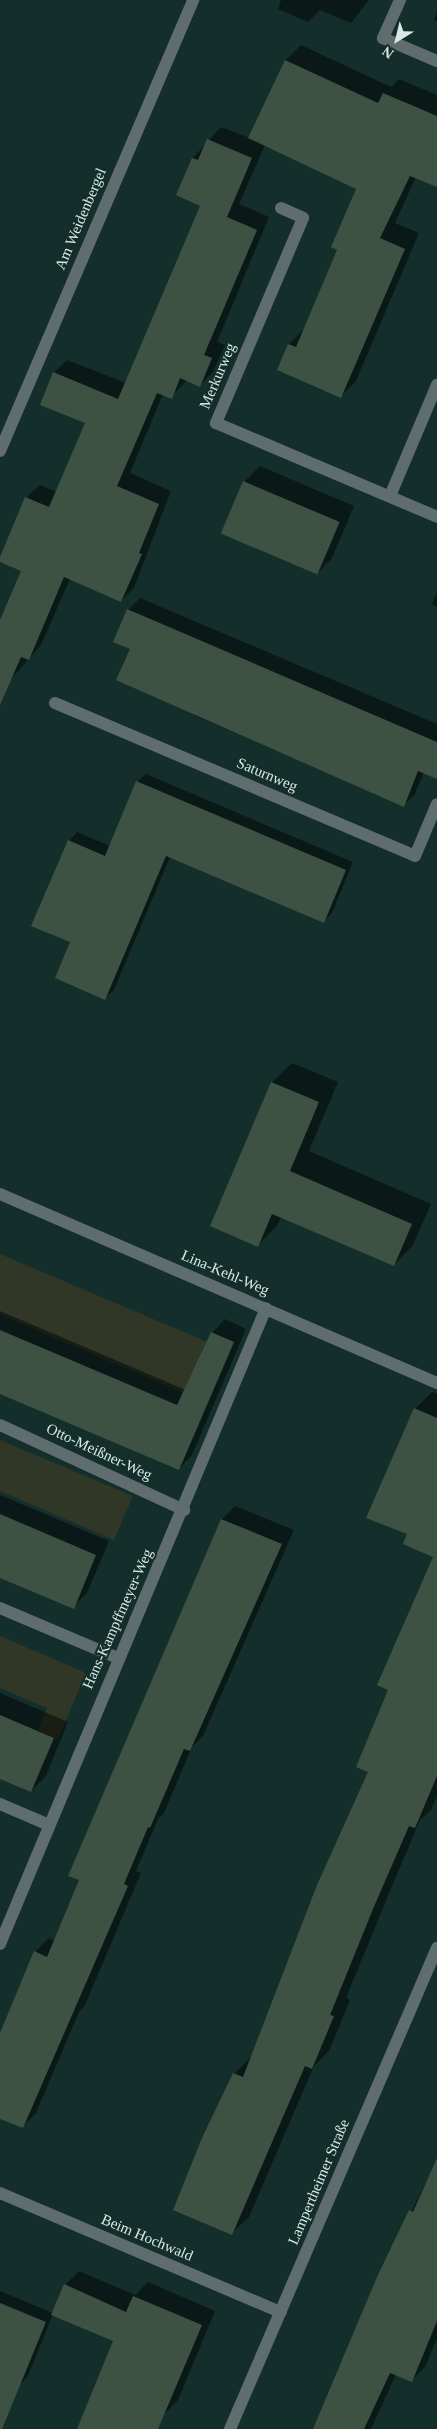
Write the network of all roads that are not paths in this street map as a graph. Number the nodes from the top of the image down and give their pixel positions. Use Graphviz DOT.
graph roads {
  1 [pos="193,0"];
  2 [pos="400,0"];
  3 [pos="437,61"];
  4 [pos="281,208"];
  5 [pos="437,385"];
  6 [pos="0,451"];
  7 [pos="390,496"];
  8 [pos="437,517"];
  9 [pos="55,703"];
  10 [pos="437,804"];
  11 [pos="0,1194"];
  12 [pos="266,1308"];
  13 [pos="437,1383"];
  14 [pos="0,1425"];
  15 [pos="184,1510"];
  16 [pos="0,1608"];
  17 [pos="118,1658"];
  18 [pos="0,1804"];
  19 [pos="49,1825"];
  20 [pos="0,1944"];
  21 [pos="437,1948"];
  22 [pos="0,2193"];
  23 [pos="281,2312"];
  24 [pos="230,2429"];
  1 -- 6 [label="street, Am Weidenbergel"];
  2 -- 3 [label="street"];
  4 -- 7 [label="street, Merkurweg"];
  5 -- 7 [label="street"];
  7 -- 8 [label="street, Merkurweg"];
  9 -- 10 [label="street, Saturnweg"];
  11 -- 12 [label="street, Lina-Kehl-Weg"];
  12 -- 13 [label="street, Lina-Kehl-Weg"];
  12 -- 15 [label="street, Hans-Kampffmeyer-Weg"];
  14 -- 15 [label="street, Otto-Meißner-Weg"];
  15 -- 17 [label="street, Hans-Kampffmeyer-Weg"];
  16 -- 17 [label="street"];
  17 -- 19 [label="street, Hans-Kampffmeyer-Weg"];
  18 -- 19 [label="street"];
  19 -- 20 [label="street, Hans-Kampffmeyer-Weg"];
  21 -- 23 [label="street, Lampertheimer Straße"];
  22 -- 23 [label="street, Beim Hochwald"];
  23 -- 24 [label="street, Lampertheimer Straße"];
}
